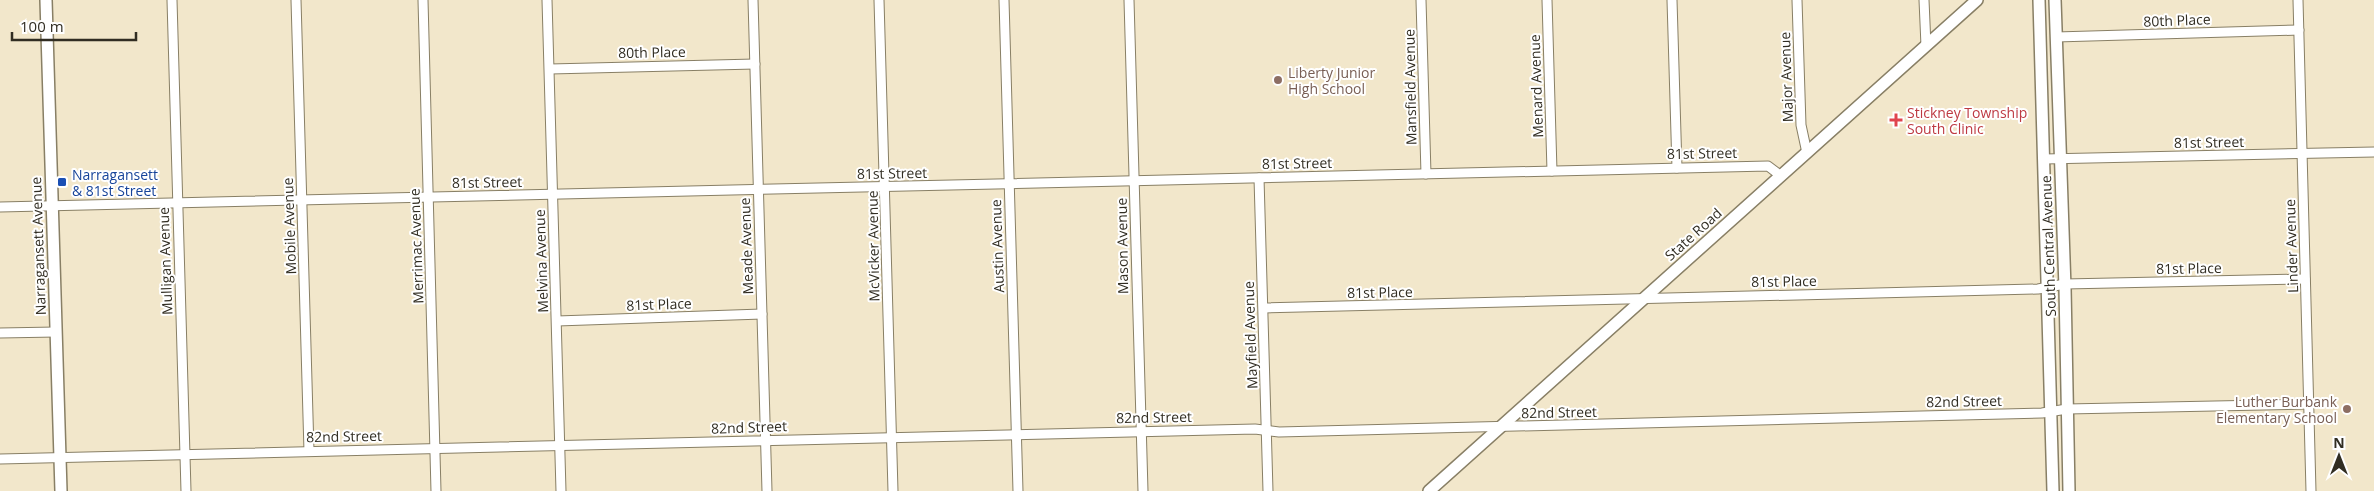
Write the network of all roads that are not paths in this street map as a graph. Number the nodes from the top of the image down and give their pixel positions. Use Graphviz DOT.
graph roads {
  1 [pos="46,0"];
  2 [pos="172,0"];
  3 [pos="296,0"];
  4 [pos="423,0"];
  5 [pos="547,0"];
  6 [pos="753,0"];
  7 [pos="879,0"];
  8 [pos="1004,0"];
  9 [pos="1129,0"];
  10 [pos="1422,0"];
  11 [pos="1548,0"];
  12 [pos="1672,0"];
  13 [pos="1797,0"];
  14 [pos="1924,0"];
  15 [pos="1977,0"];
  16 [pos="2039,0"];
  17 [pos="2055,0"];
  18 [pos="2298,0"];
  19 [pos="2299,30"];
  20 [pos="2056,37"];
  21 [pos="1926,46"];
  22 [pos="755,64"];
  23 [pos="550,69"];
  24 [pos="2374,152"];
  25 [pos="1807,153"];
  26 [pos="2302,154"];
  27 [pos="2044,159"];
  28 [pos="2060,159"];
  29 [pos="1677,168"];
  30 [pos="1552,171"];
  31 [pos="1426,174"];
  32 [pos="1781,176"];
  33 [pos="1259,178"];
  34 [pos="1134,181"];
  35 [pos="1009,184"];
  36 [pos="886,187"];
  37 [pos="758,190"];
  38 [pos="552,194"];
  39 [pos="428,197"];
  40 [pos="302,200"];
  41 [pos="178,203"];
  42 [pos="52,206"];
  43 [pos="0,207"];
  44 [pos="2305,278"];
  45 [pos="2065,284"];
  46 [pos="2048,288"];
  47 [pos="1642,299"];
  48 [pos="1264,308"];
  49 [pos="762,314"];
  50 [pos="557,321"];
  51 [pos="56,332"];
  52 [pos="0,333"];
  53 [pos="2308,404"];
  54 [pos="2067,409"];
  55 [pos="2051,413"];
  56 [pos="1500,427"];
  57 [pos="1141,431"];
  58 [pos="1267,431"];
  59 [pos="1016,434"];
  60 [pos="891,437"];
  61 [pos="765,440"];
  62 [pos="560,446"];
  63 [pos="435,448"];
  64 [pos="309,450"];
  65 [pos="185,455"];
  66 [pos="60,458"];
  67 [pos="0,459"];
  68 [pos="61,491"];
  69 [pos="186,491"];
  70 [pos="436,491"];
  71 [pos="561,491"];
  72 [pos="767,491"];
  73 [pos="893,491"];
  74 [pos="1018,491"];
  75 [pos="1143,491"];
  76 [pos="1268,491"];
  77 [pos="1429,491"];
  78 [pos="2053,491"];
  79 [pos="2069,491"];
  80 [pos="2311,491"];
  1 -- 42 [label="street, Narragansett Avenue"];
  2 -- 41 [label="street, Mulligan Avenue"];
  3 -- 40 [label="street, Mobile Avenue"];
  4 -- 39 [label="street, Merrimac Avenue"];
  5 -- 23 [label="street, Melvina Avenue"];
  6 -- 22 [label="street, Meade Avenue"];
  7 -- 36 [label="street, McVicker Avenue"];
  8 -- 35 [label="street, Austin Avenue"];
  9 -- 34 [label="street, Mason Avenue"];
  10 -- 31 [label="street, Mansfield Avenue"];
  11 -- 30 [label="street, Menard Avenue"];
  12 -- 29 [label="street"];
  13 -- 25 [label="street, Major Avenue"];
  14 -- 21 [label="street"];
  15 -- 21 [label="street, State Road"];
  16 -- 27 [label="street, South Central Avenue"];
  17 -- 20 [label="street, South Central Avenue"];
  18 -- 19 [label="street, Linder Avenue"];
  19 -- 20 [label="street, 80th Place"];
  19 -- 26 [label="street, Linder Avenue"];
  20 -- 28 [label="street, South Central Avenue"];
  21 -- 25 [label="street, State Road"];
  22 -- 23 [label="street, 80th Place"];
  22 -- 37 [label="street, Meade Avenue"];
  23 -- 38 [label="street, Melvina Avenue"];
  24 -- 26 [label="street, 81st Street"];
  25 -- 32 [label="street, State Road"];
  26 -- 28 [label="street, 81st Street"];
  26 -- 44 [label="street, Linder Avenue"];
  27 -- 28 [label="street, 81st Street"];
  27 -- 46 [label="street, South Central Avenue"];
  28 -- 45 [label="street, South Central Avenue"];
  29 -- 30 [label="street, 81st Street"];
  29 -- 32 [label="street, 81st Street"];
  30 -- 31 [label="street, 81st Street"];
  31 -- 33 [label="street, 81st Street"];
  32 -- 47 [label="street, State Road"];
  33 -- 34 [label="street, 81st Street"];
  33 -- 48 [label="street, Mayfield Avenue"];
  34 -- 35 [label="street, 81st Street"];
  34 -- 57 [label="street, Mason Avenue"];
  35 -- 36 [label="street, 81st Street"];
  35 -- 59 [label="street, Austin Avenue"];
  36 -- 37 [label="street, 81st Street"];
  36 -- 60 [label="street, McVicker Avenue"];
  37 -- 38 [label="street, 81st Street"];
  37 -- 49 [label="street, Meade Avenue"];
  38 -- 39 [label="street, 81st Street"];
  38 -- 50 [label="street, Melvina Avenue"];
  39 -- 40 [label="street, 81st Street"];
  39 -- 63 [label="street, Merrimac Avenue"];
  40 -- 41 [label="street, 81st Street"];
  40 -- 64 [label="street, Mobile Avenue"];
  41 -- 42 [label="street, 81st Street"];
  41 -- 65 [label="street, Mulligan Avenue"];
  42 -- 43 [label="street, 81st Street"];
  42 -- 51 [label="street, Narragansett Avenue"];
  44 -- 45 [label="street, 81st Place"];
  44 -- 53 [label="street, Linder Avenue"];
  45 -- 46 [label="street, 81st Place"];
  45 -- 54 [label="street, South Central Avenue"];
  46 -- 47 [label="street, 81st Place"];
  46 -- 55 [label="street, South Central Avenue"];
  47 -- 48 [label="street, 81st Place"];
  47 -- 56 [label="street, State Road"];
  48 -- 58 [label="street, Mayfield Avenue"];
  49 -- 50 [label="street, 81st Place"];
  49 -- 61 [label="street, Meade Avenue"];
  50 -- 62 [label="street, Melvina Avenue"];
  51 -- 52 [label="street"];
  51 -- 66 [label="street, Narragansett Avenue"];
  53 -- 54 [label="street, 82nd Street"];
  53 -- 80 [label="street, Linder Avenue"];
  54 -- 55 [label="street, 82nd Street"];
  54 -- 79 [label="street, South Central Avenue"];
  55 -- 56 [label="street, 82nd Street"];
  55 -- 78 [label="street, South Central Avenue"];
  56 -- 58 [label="street, 82nd Street"];
  56 -- 77 [label="street, State Road"];
  57 -- 58 [label="street, 82nd Street"];
  57 -- 59 [label="street, 82nd Street"];
  57 -- 75 [label="street, Mason Avenue"];
  58 -- 76 [label="street, Mayfield Avenue"];
  59 -- 60 [label="street, 82nd Street"];
  59 -- 74 [label="street, Austin Avenue"];
  60 -- 61 [label="street, 82nd Street"];
  60 -- 73 [label="street, McVicker Avenue"];
  61 -- 62 [label="street, 82nd Street"];
  61 -- 72 [label="street, Meade Avenue"];
  62 -- 63 [label="street, 82nd Street"];
  62 -- 71 [label="street, Melvina Avenue"];
  63 -- 64 [label="street, 82nd Street"];
  63 -- 70 [label="street, Merrimac Avenue"];
  64 -- 65 [label="street, 82nd Street"];
  65 -- 66 [label="street, 82nd Street"];
  65 -- 69 [label="street, Mulligan Avenue"];
  66 -- 67 [label="street, 82nd Street"];
  66 -- 68 [label="street, Narragansett Avenue"];
}
